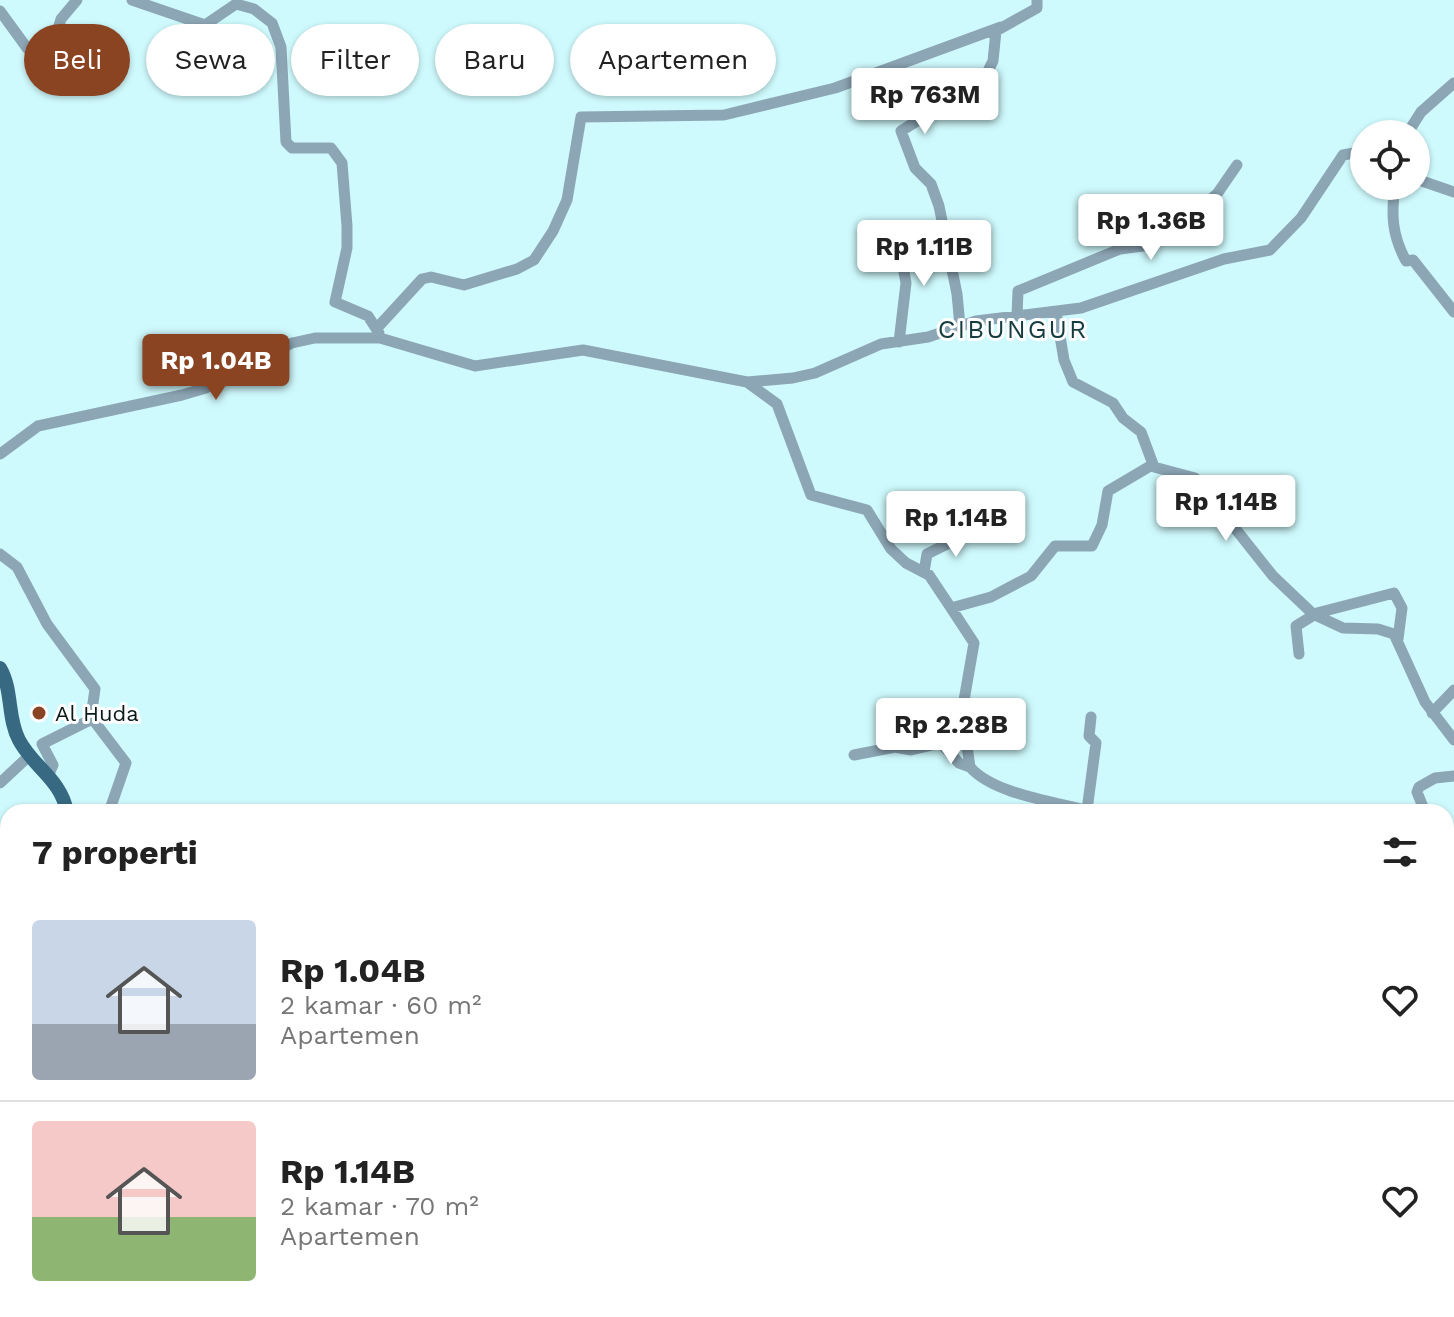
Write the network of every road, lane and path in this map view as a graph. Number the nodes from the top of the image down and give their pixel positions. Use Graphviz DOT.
graph roads {
  1 [pos="77,0"];
  2 [pos="132,0"];
  3 [pos="1037,0"];
  4 [pos="0,11"];
  5 [pos="1001,27"];
  6 [pos="1454,83"];
  7 [pos="1416,120"];
  8 [pos="1350,154"];
  9 [pos="1237,165"];
  10 [pos="1430,184"];
  11 [pos="1454,192"];
  12 [pos="1394,200"];
  13 [pos="897,233"];
  14 [pos="1056,312"];
  15 [pos="1454,312"];
  16 [pos="1017,315"];
  17 [pos="960,326"];
  18 [pos="379,332"];
  19 [pos="899,342"];
  20 [pos="747,382"];
  21 [pos="0,454"];
  22 [pos="1152,465"];
  23 [pos="969,533"];
  24 [pos="0,554"];
  25 [pos="924,572"];
  26 [pos="951,608"];
  27 [pos="1314,615"];
  28 [pos="1398,639"];
  29 [pos="1299,654"];
  30 [pos="0,668"];
  31 [pos="1454,690"];
  32 [pos="1432,713"];
  33 [pos="1091,717"];
  34 [pos="92,719"];
  35 [pos="1454,740"];
  36 [pos="30,755"];
  37 [pos="854,755"];
  38 [pos="970,767"];
  39 [pos="49,774"];
  40 [pos="1454,776"];
  41 [pos="0,783"];
  42 [pos="63,804"];
  43 [pos="112,804"];
  44 [pos="1066,804"];
  45 [pos="1091,804"];
  46 [pos="1422,804"];
  1 -- 4 [label="street"];
  2 -- 18 [label="street"];
  3 -- 5 [label="street"];
  5 -- 17 [label="street"];
  5 -- 18 [label="street"];
  6 -- 7 [label="street"];
  8 -- 14 [label="street"];
  9 -- 16 [label="street"];
  10 -- 11 [label="street"];
  12 -- 15 [label="street"];
  13 -- 19 [label="street"];
  14 -- 16 [label="street"];
  14 -- 22 [label="street"];
  16 -- 17 [label="street"];
  17 -- 19 [label="street"];
  18 -- 20 [label="street"];
  18 -- 21 [label="street"];
  19 -- 20 [label="street"];
  20 -- 25 [label="street"];
  22 -- 26 [label="street"];
  22 -- 27 [label="street"];
  23 -- 25 [label="street"];
  24 -- 34 [label="street"];
  25 -- 26 [label="street"];
  26 -- 38 [label="street"];
  27 -- 28 [label="street"];
  27 -- 28 [label="street"];
  27 -- 29 [label="street"];
  28 -- 32 [label="street"];
  30 -- 36 [label="main road"];
  31 -- 32 [label="street"];
  32 -- 35 [label="street"];
  33 -- 45 [label="street"];
  34 -- 39 [label="street"];
  34 -- 43 [label="street"];
  36 -- 39 [label="main road"];
  36 -- 41 [label="street"];
  37 -- 38 [label="street"];
  38 -- 44 [label="street"];
  39 -- 42 [label="main road"];
  40 -- 46 [label="street"];
}
